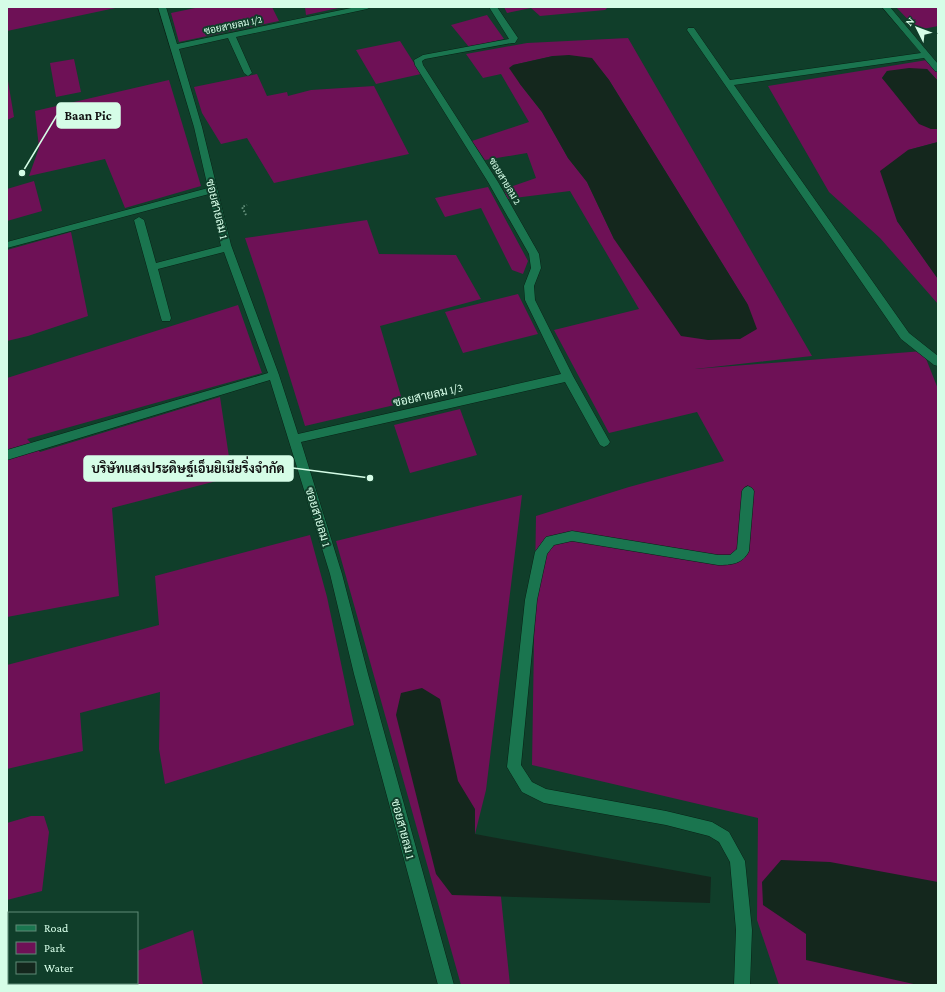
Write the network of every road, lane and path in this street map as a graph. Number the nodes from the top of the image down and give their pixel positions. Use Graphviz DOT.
graph roads {
  1 [pos="162,7"];
  2 [pos="367,7"];
  3 [pos="493,7"];
  4 [pos="886,7"];
  5 [pos="691,30"];
  6 [pos="231,35"];
  7 [pos="175,47"];
  8 [pos="927,55"];
  9 [pos="938,69"];
  10 [pos="248,73"];
  11 [pos="728,83"];
  12 [pos="212,190"];
  13 [pos="247,205"];
  14 [pos="246,215"];
  15 [pos="140,220"];
  16 [pos="7,245"];
  17 [pos="227,248"];
  18 [pos="152,267"];
  19 [pos="166,318"];
  20 [pos="938,362"];
  21 [pos="274,376"];
  22 [pos="568,377"];
  23 [pos="295,439"];
  24 [pos="604,442"];
  25 [pos="7,455"];
  26 [pos="748,491"];
  27 [pos="446,985"];
  28 [pos="742,985"];
  1 -- 7 [label="street, ซอยสายลม 1"];
  2 -- 6 [label="street, ซอยสายลม 1/2"];
  3 -- 22 [label="street, ซอยสายลม 2"];
  4 -- 8 [label="street"];
  5 -- 11 [label="street"];
  6 -- 7 [label="street, ซอยสายลม 1/2"];
  6 -- 10 [label="street"];
  7 -- 12 [label="street, ซอยสายลม 1"];
  8 -- 9 [label="street"];
  8 -- 11 [label="street"];
  11 -- 20 [label="street"];
  12 -- 16 [label="street"];
  12 -- 17 [label="street, ซอยสายลม 1"];
  13 -- 14 [label="path"];
  15 -- 18 [label="street"];
  17 -- 18 [label="street"];
  17 -- 21 [label="street, ซอยสายลม 1"];
  18 -- 19 [label="street"];
  21 -- 23 [label="street, ซอยสายลม 1"];
  21 -- 25 [label="street"];
  22 -- 23 [label="street, ซอยสายลม 1/3"];
  22 -- 24 [label="street, ซอยสายลม 2"];
  23 -- 27 [label="street, ซอยสายลม 1"];
  26 -- 28 [label="street"];
}
